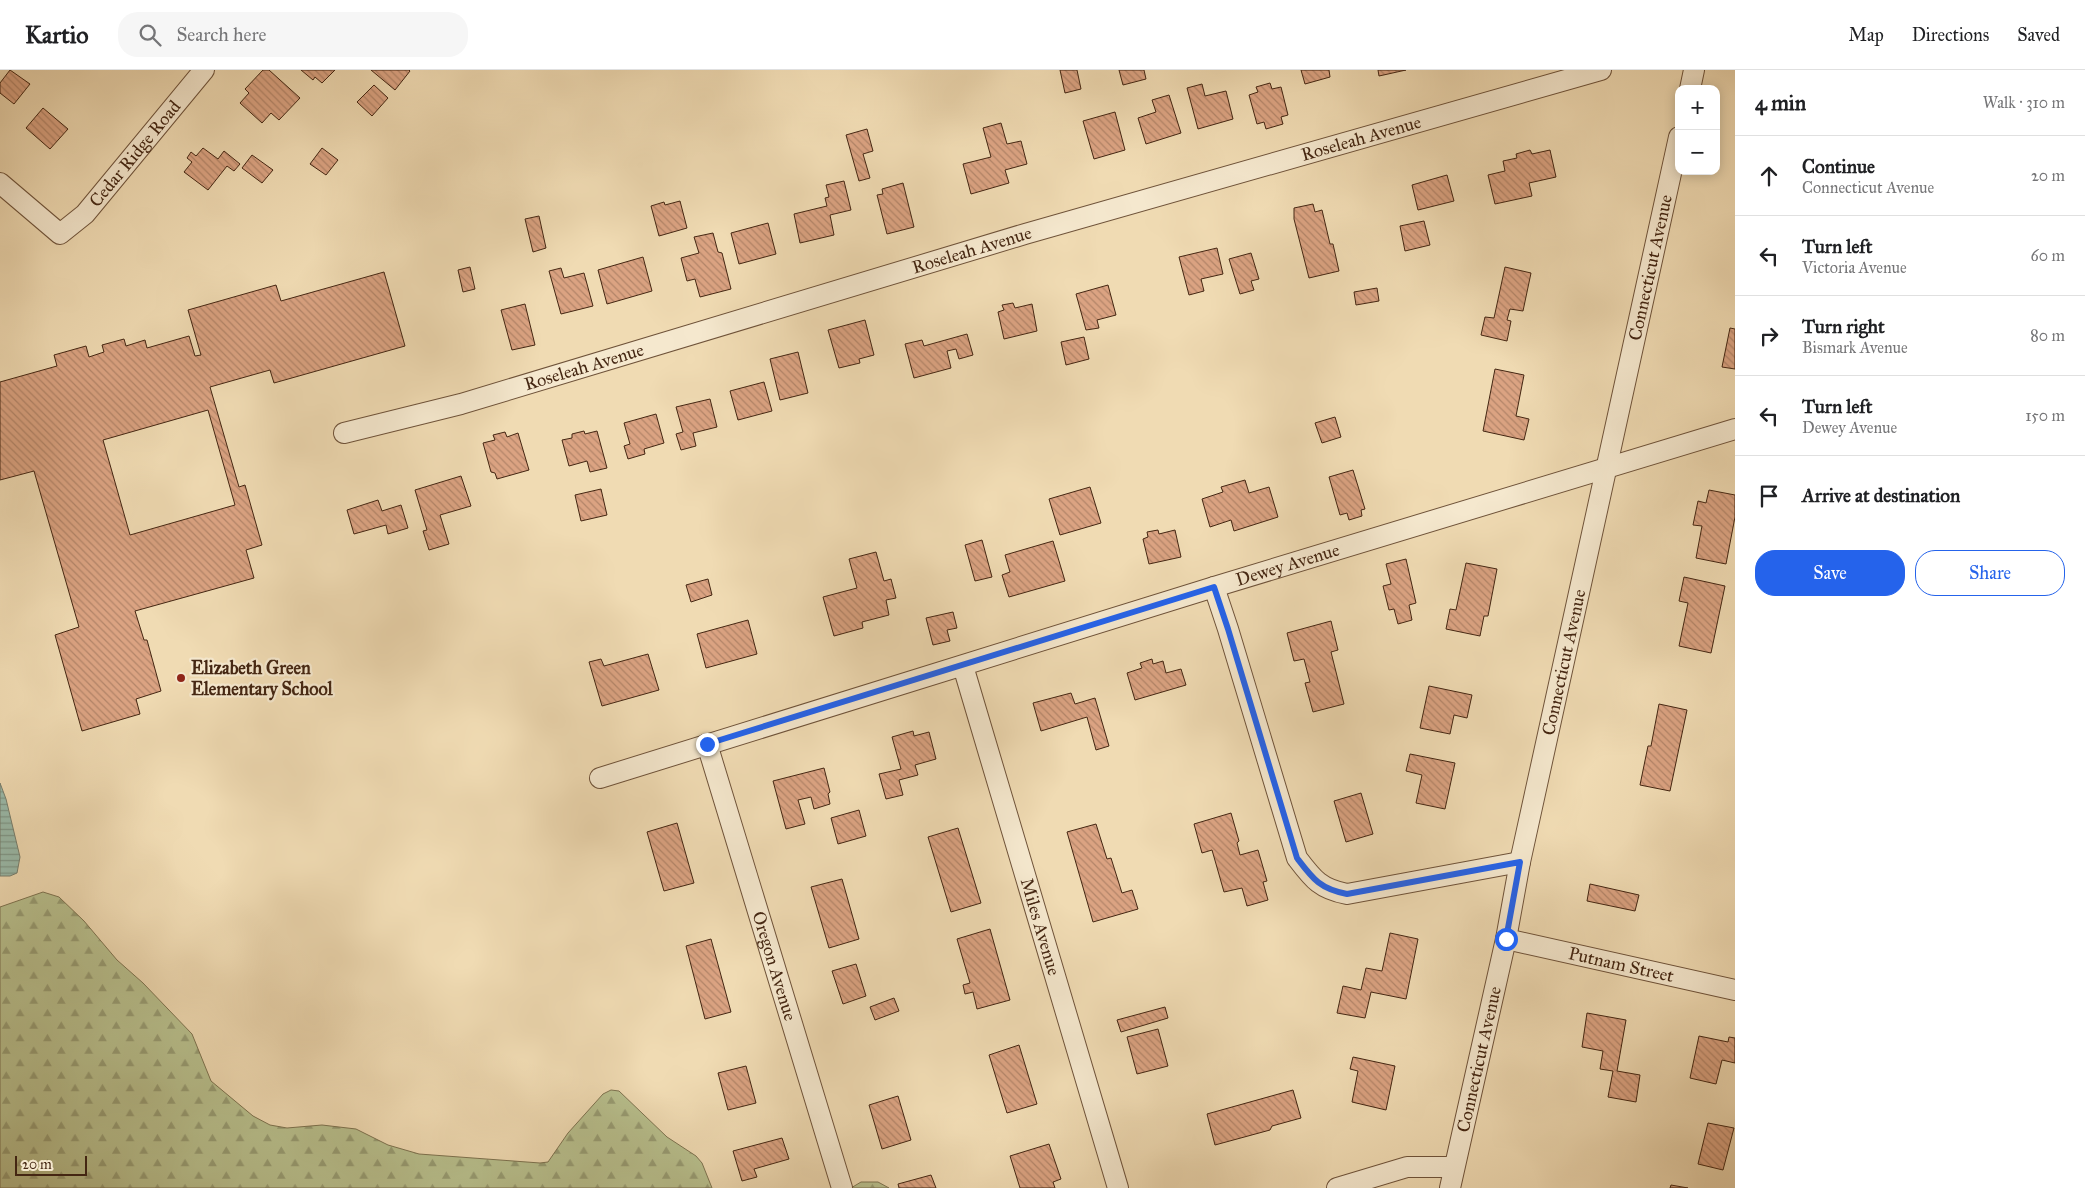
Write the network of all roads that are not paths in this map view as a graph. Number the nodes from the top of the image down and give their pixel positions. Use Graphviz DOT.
graph roads {
  1 [pos="204,70"];
  2 [pos="1601,70"];
  3 [pos="1694,70"];
  4 [pos="1691,85"];
  5 [pos="1675,155"];
  6 [pos="0,183"];
  7 [pos="1735,429"];
  8 [pos="344,433"];
  9 [pos="1605,470"];
  10 [pos="1214,587"];
  11 [pos="963,666"];
  12 [pos="707,744"];
  13 [pos="600,778"];
  14 [pos="1520,862"];
  15 [pos="1506,939"];
  16 [pos="1735,990"];
  17 [pos="1454,1167"];
  18 [pos="842,1188"];
  19 [pos="1118,1188"];
  20 [pos="1337,1188"];
  21 [pos="1450,1188"];
  1 -- 6 [label="street, Cedar Ridge Road"];
  2 -- 8 [label="street, Roseleah Avenue"];
  3 -- 4 [label="street"];
  5 -- 9 [label="street, Connecticut Avenue"];
  7 -- 9 [label="street, Dewey Avenue"];
  9 -- 10 [label="street, Dewey Avenue"];
  9 -- 14 [label="street, Connecticut Avenue"];
  10 -- 11 [label="street, Dewey Avenue"];
  10 -- 14 [label="street"];
  11 -- 12 [label="street, Dewey Avenue"];
  11 -- 19 [label="street, Miles Avenue"];
  12 -- 13 [label="street, Dewey Avenue"];
  12 -- 18 [label="street, Oregon Avenue"];
  14 -- 15 [label="street, Connecticut Avenue"];
  15 -- 16 [label="street, Putnam Street"];
  15 -- 17 [label="street, Connecticut Avenue"];
  17 -- 20 [label="street"];
  17 -- 21 [label="street, Connecticut Avenue"];
}
